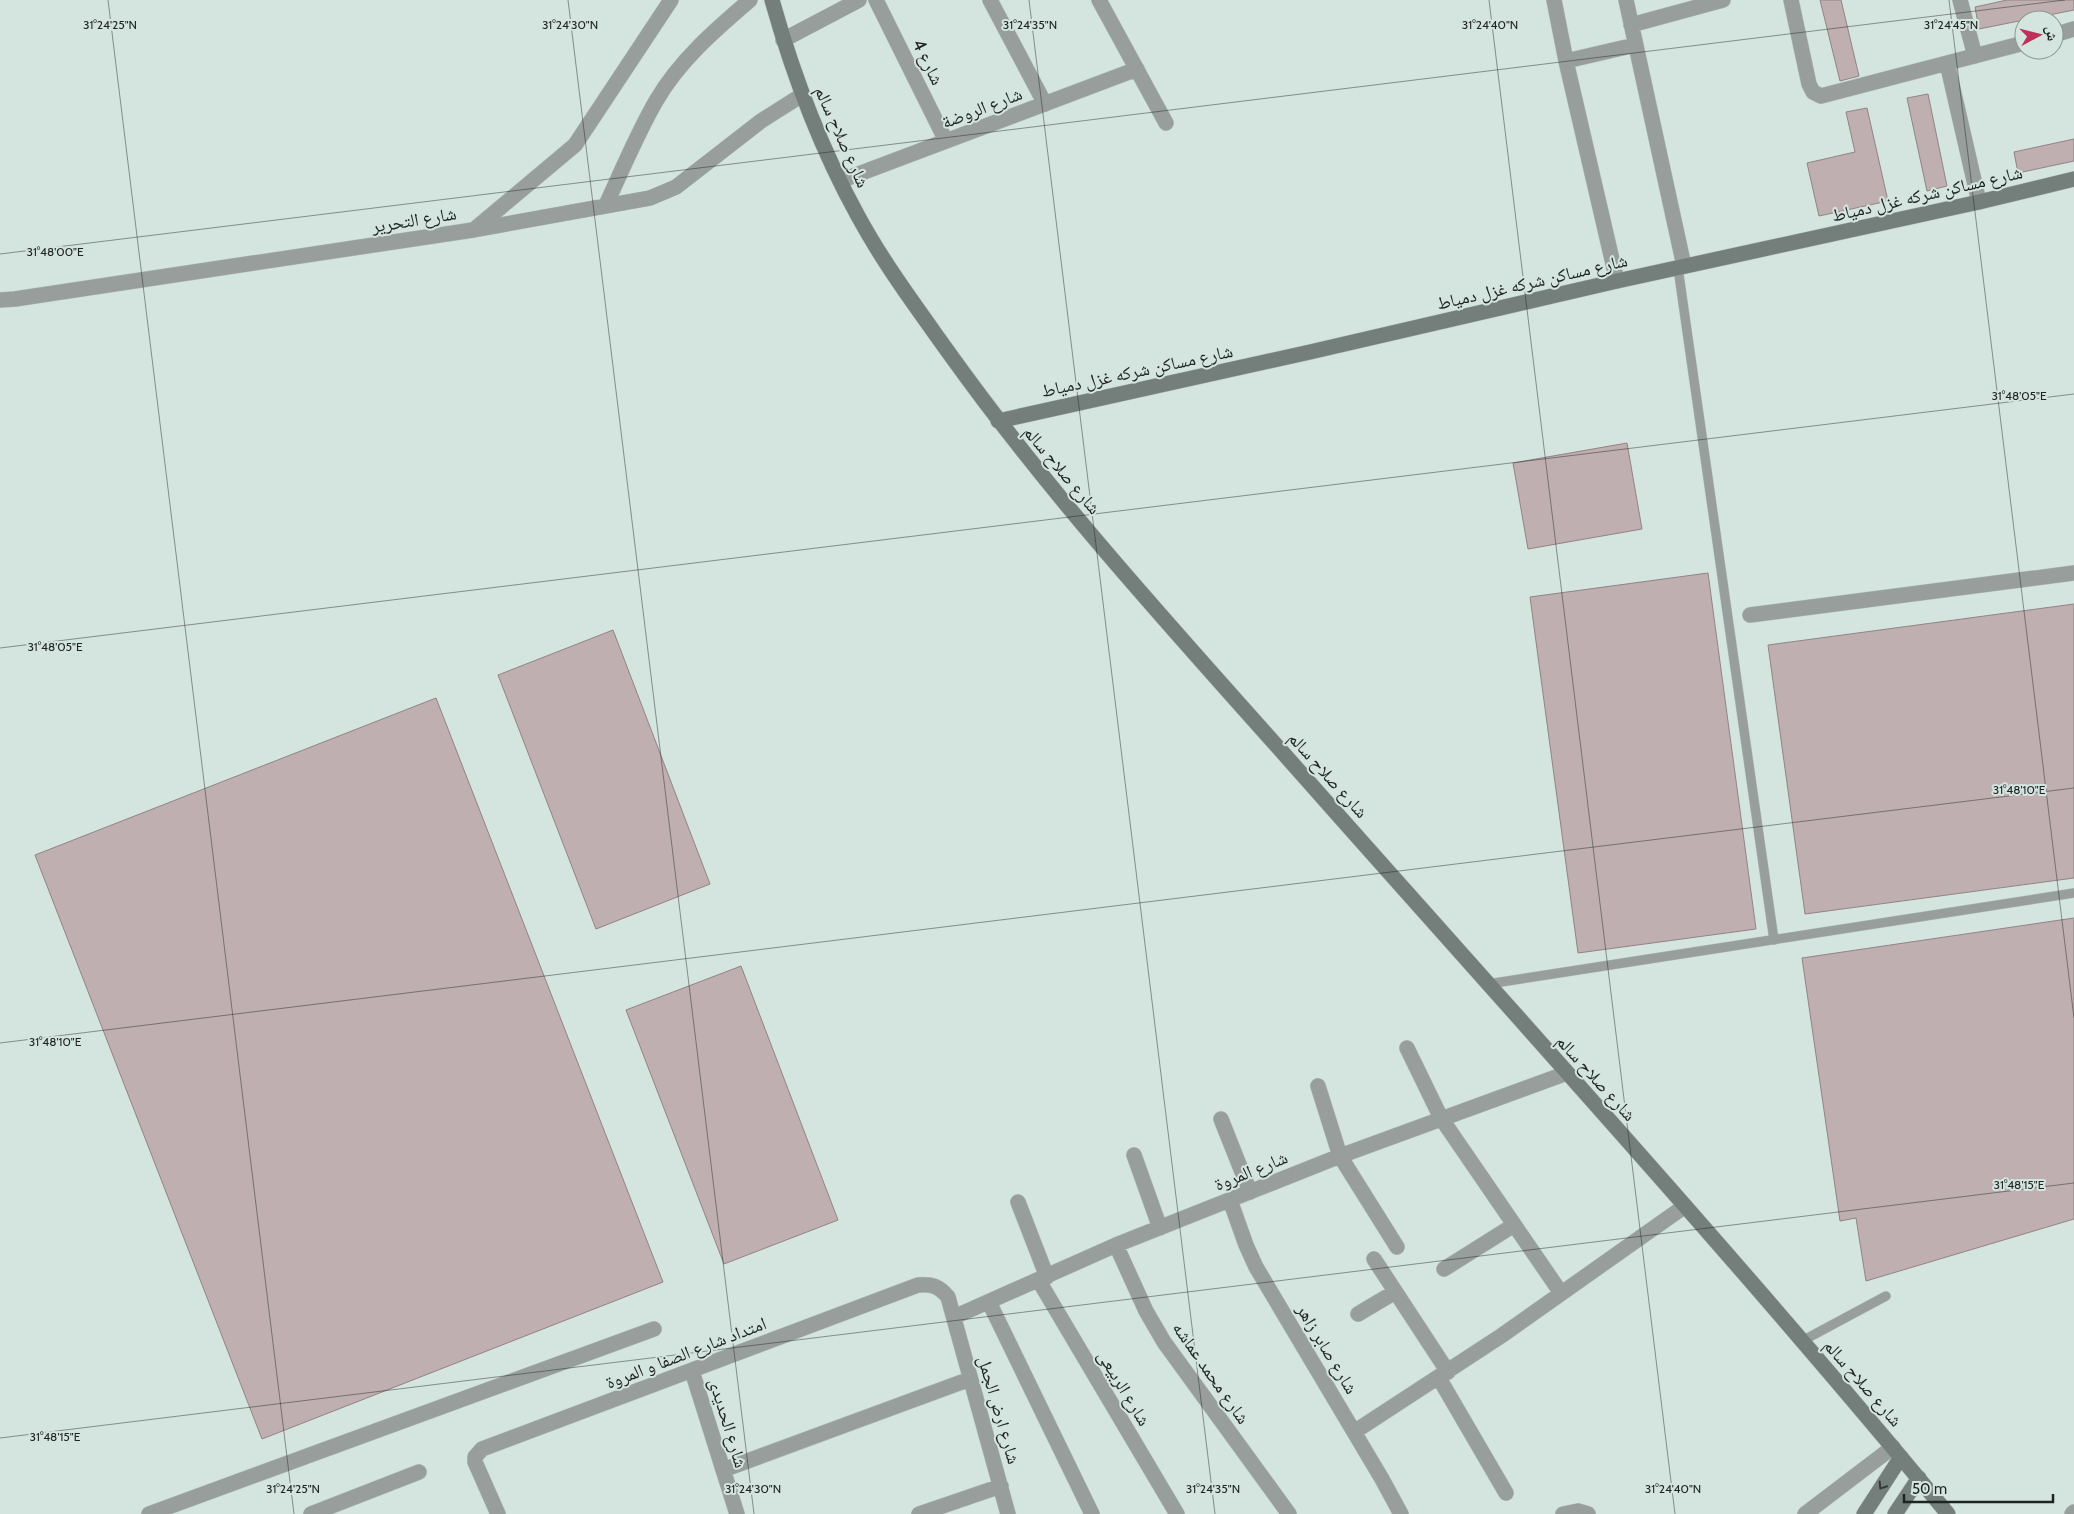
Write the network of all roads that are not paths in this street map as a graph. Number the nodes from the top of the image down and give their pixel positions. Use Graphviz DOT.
graph roads {
  1 [pos="671,0"];
  2 [pos="750,0"];
  3 [pos="772,0"];
  4 [pos="859,0"];
  5 [pos="876,0"];
  6 [pos="990,0"];
  7 [pos="1100,0"];
  8 [pos="1554,0"];
  9 [pos="1626,0"];
  10 [pos="1724,0"];
  11 [pos="1791,0"];
  12 [pos="1960,0"];
  13 [pos="1684,5"];
  14 [pos="1632,25"];
  15 [pos="783,40"];
  16 [pos="1636,44"];
  17 [pos="2014,46"];
  18 [pos="1974,56"];
  19 [pos="1566,61"];
  20 [pos="1947,64"];
  21 [pos="1137,69"];
  22 [pos="802,95"];
  23 [pos="1045,104"];
  24 [pos="1166,123"];
  25 [pos="946,141"];
  26 [pos="2074,179"];
  27 [pos="840,182"];
  28 [pos="1979,202"];
  29 [pos="606,205"];
  30 [pos="473,230"];
  31 [pos="1681,267"];
  32 [pos="1617,281"];
  33 [pos="0,300"];
  34 [pos="998,421"];
  35 [pos="2074,573"];
  36 [pos="1750,615"];
  37 [pos="2074,893"];
  38 [pos="1774,940"];
  39 [pos="1488,984"];
  40 [pos="1407,1048"];
  41 [pos="1567,1073"];
  42 [pos="1318,1086"];
  43 [pos="1441,1118"];
  44 [pos="1221,1119"];
  45 [pos="1134,1155"];
  46 [pos="1340,1156"];
  47 [pos="1250,1192"];
  48 [pos="1230,1200"];
  49 [pos="1018,1202"];
  50 [pos="1685,1206"];
  51 [pos="1514,1225"];
  52 [pos="1160,1228"];
  53 [pos="1116,1245"];
  54 [pos="1397,1247"];
  55 [pos="1374,1259"];
  56 [pos="1444,1269"];
  57 [pos="1043,1279"];
  58 [pos="1395,1292"];
  59 [pos="1561,1293"];
  60 [pos="1886,1296"];
  61 [pos="989,1302"];
  62 [pos="1358,1314"];
  63 [pos="954,1317"];
  64 [pos="654,1329"];
  65 [pos="1802,1341"];
  66 [pos="692,1371"];
  67 [pos="1443,1375"];
  68 [pos="970,1379"];
  69 [pos="1354,1432"];
  70 [pos="1897,1452"];
  71 [pos="723,1470"];
  72 [pos="419,1472"];
  73 [pos="1919,1478"];
  74 [pos="1001,1486"];
  75 [pos="1506,1493"];
  76 [pos="149,1514"];
  77 [pos="312,1514"];
  78 [pos="498,1514"];
  79 [pos="737,1514"];
  80 [pos="919,1514"];
  81 [pos="1008,1514"];
  82 [pos="1092,1514"];
  83 [pos="1177,1514"];
  84 [pos="1289,1514"];
  85 [pos="1401,1514"];
  86 [pos="1563,1514"];
  87 [pos="1588,1514"];
  88 [pos="1804,1514"];
  89 [pos="1864,1514"];
  90 [pos="1895,1514"];
  91 [pos="1948,1514"];
  1 -- 30 [label="street"];
  2 -- 29 [label="street"];
  3 -- 15 [label="street, شارع صلاح سالم"];
  4 -- 15 [label="street"];
  5 -- 25 [label="street, شارع 4"];
  6 -- 23 [label="street"];
  7 -- 21 [label="street"];
  8 -- 19 [label="street"];
  9 -- 14 [label="street"];
  10 -- 13 [label="street"];
  11 -- 20 [label="street"];
  12 -- 18 [label="street"];
  13 -- 14 [label="street"];
  14 -- 16 [label="street"];
  15 -- 22 [label="street, شارع صلاح سالم"];
  16 -- 19 [label="street"];
  16 -- 31 [label="street"];
  17 -- 18 [label="street"];
  18 -- 20 [label="street"];
  19 -- 32 [label="street"];
  20 -- 28 [label="street"];
  21 -- 23 [label="street, شارع الروضة"];
  21 -- 24 [label="street"];
  22 -- 27 [label="street, شارع صلاح سالم"];
  22 -- 29 [label="street, شارع التحرير"];
  23 -- 25 [label="street, شارع الروضة"];
  25 -- 27 [label="street, شارع الروضة"];
  26 -- 28 [label="street, شارع مساكن شركه غزل دمياط"];
  27 -- 34 [label="street, شارع صلاح سالم"];
  28 -- 31 [label="street, شارع مساكن شركه غزل دمياط"];
  29 -- 30 [label="street, شارع التحرير"];
  30 -- 33 [label="street, شارع التحرير"];
  31 -- 32 [label="street, شارع مساكن شركه غزل دمياط"];
  31 -- 38 [label="lane"];
  32 -- 34 [label="street, شارع مساكن شركه غزل دمياط"];
  34 -- 39 [label="street, شارع صلاح سالم"];
  35 -- 36 [label="street"];
  37 -- 38 [label="lane"];
  38 -- 39 [label="lane"];
  39 -- 41 [label="street, شارع صلاح سالم"];
  40 -- 43 [label="street"];
  41 -- 43 [label="street, شارع المروة"];
  41 -- 50 [label="street, شارع صلاح سالم"];
  42 -- 46 [label="street"];
  43 -- 46 [label="street, شارع المروة"];
  43 -- 51 [label="street"];
  44 -- 47 [label="street"];
  45 -- 52 [label="street"];
  46 -- 47 [label="street, شارع المروة"];
  46 -- 54 [label="street"];
  47 -- 48 [label="street, شارع المروة"];
  48 -- 52 [label="street, شارع المروة"];
  48 -- 69 [label="street, شارع صابر زاهر"];
  49 -- 57 [label="street, شارع الربيعى"];
  50 -- 59 [label="street"];
  50 -- 65 [label="street, شارع صلاح سالم"];
  51 -- 56 [label="street"];
  51 -- 59 [label="street"];
  52 -- 53 [label="street, شارع المروة"];
  53 -- 57 [label="street, شارع المروة"];
  53 -- 84 [label="street, شارع محمد عماشه"];
  55 -- 58 [label="street"];
  57 -- 61 [label="street, شارع المروة"];
  57 -- 83 [label="street, شارع الربيعى"];
  58 -- 62 [label="street"];
  58 -- 67 [label="street"];
  59 -- 67 [label="street"];
  60 -- 65 [label="lane"];
  61 -- 63 [label="street, شارع المروة"];
  61 -- 82 [label="street"];
  63 -- 66 [label="street, امتداد شارع الصفا و المروة"];
  63 -- 68 [label="street, شارع ارض الجمل"];
  64 -- 76 [label="street"];
  65 -- 70 [label="street, شارع صلاح سالم"];
  66 -- 71 [label="street, شارع الحديدى"];
  66 -- 78 [label="street, امتداد شارع الصفا و المروة"];
  67 -- 69 [label="street"];
  67 -- 75 [label="street"];
  68 -- 71 [label="street"];
  68 -- 74 [label="street, شارع ارض الجمل"];
  69 -- 85 [label="street, شارع صابر زاهر"];
  70 -- 73 [label="street, شارع صلاح سالم"];
  70 -- 88 [label="street"];
  70 -- 89 [label="street, one-way"];
  71 -- 79 [label="street, شارع الحديدى"];
  72 -- 77 [label="street"];
  73 -- 90 [label="street"];
  73 -- 91 [label="street, شارع صلاح سالم"];
  74 -- 80 [label="street"];
  74 -- 81 [label="street, شارع ارض الجمل"];
  86 -- 87 [label="street"];
}
